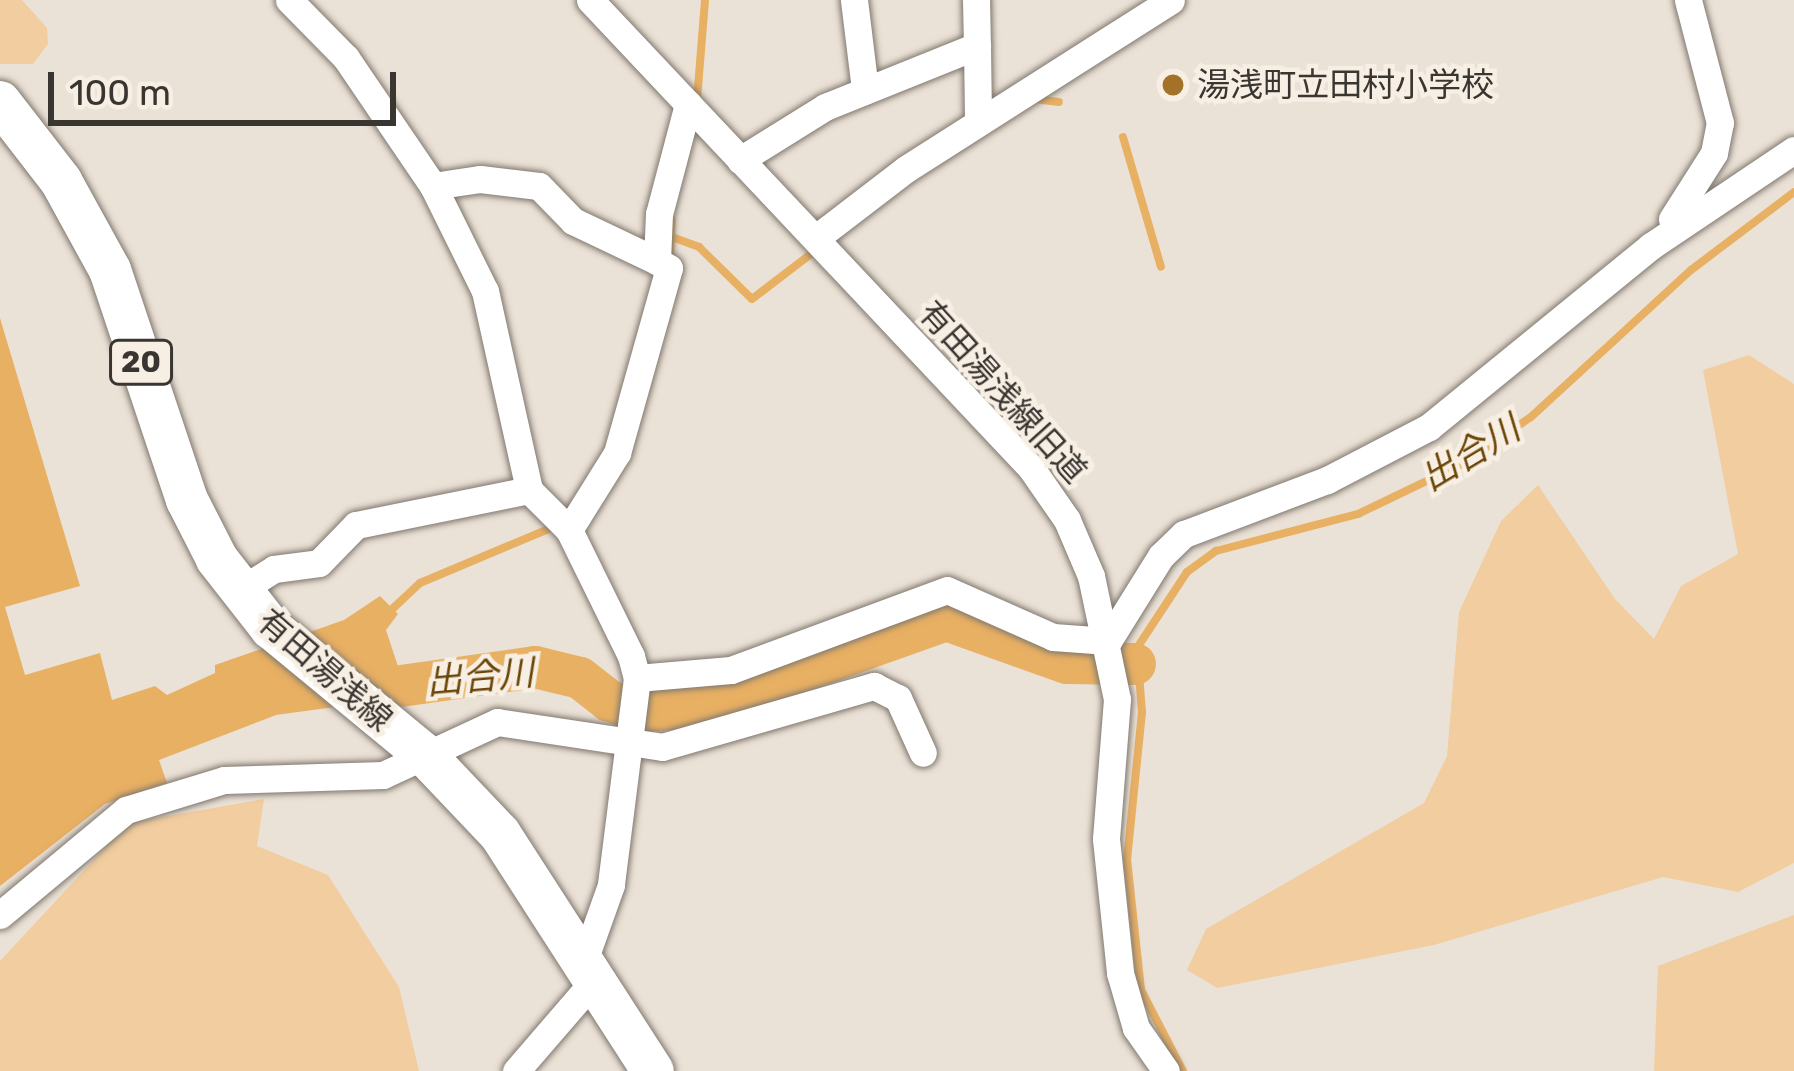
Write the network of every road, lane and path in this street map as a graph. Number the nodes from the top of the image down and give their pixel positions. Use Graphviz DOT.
graph roads {
  1 [pos="289,0"];
  2 [pos="590,0"];
  3 [pos="854,0"];
  4 [pos="976,0"];
  5 [pos="1171,0"];
  6 [pos="1688,0"];
  7 [pos="977,46"];
  8 [pos="865,90"];
  9 [pos="0,102"];
  10 [pos="688,104"];
  11 [pos="978,121"];
  12 [pos="1794,150"];
  13 [pos="740,160"];
  14 [pos="433,186"];
  15 [pos="816,238"];
  16 [pos="1651,246"];
  17 [pos="657,262"];
  18 [pos="529,490"];
  19 [pos="569,530"];
  20 [pos="239,591"];
  21 [pos="1108,641"];
  22 [pos="637,679"];
  23 [pos="408,742"];
  24 [pos="631,744"];
  25 [pos="923,753"];
  26 [pos="0,915"];
  27 [pos="591,968"];
  28 [pos="516,1071"];
  29 [pos="653,1071"];
  30 [pos="1166,1071"];
  1 -- 14 [label="street"];
  2 -- 10 [label="street, 有田湯浅線旧道"];
  3 -- 8 [label="street"];
  4 -- 7 [label="street"];
  5 -- 11 [label="street"];
  6 -- 16 [label="street"];
  7 -- 8 [label="street"];
  7 -- 11 [label="street"];
  8 -- 13 [label="street"];
  9 -- 20 [label="main road, 有田湯浅線 / 20"];
  10 -- 13 [label="street, 有田湯浅線旧道"];
  10 -- 17 [label="street"];
  11 -- 15 [label="street"];
  12 -- 16 [label="street"];
  13 -- 15 [label="street, 有田湯浅線旧道"];
  14 -- 17 [label="street"];
  14 -- 18 [label="street"];
  15 -- 21 [label="street, 有田湯浅線旧道"];
  16 -- 21 [label="street"];
  17 -- 19 [label="street"];
  18 -- 19 [label="street"];
  18 -- 20 [label="street"];
  19 -- 22 [label="street"];
  20 -- 23 [label="main road, 有田湯浅線 / 20"];
  21 -- 22 [label="street"];
  21 -- 30 [label="street, 有田湯浅線旧道"];
  22 -- 24 [label="street"];
  23 -- 24 [label="street"];
  23 -- 26 [label="street"];
  23 -- 27 [label="main road, 有田湯浅線 / 20"];
  24 -- 25 [label="street"];
  24 -- 27 [label="street"];
  27 -- 28 [label="street"];
  27 -- 29 [label="main road, 有田湯浅線 / 20"];
}
